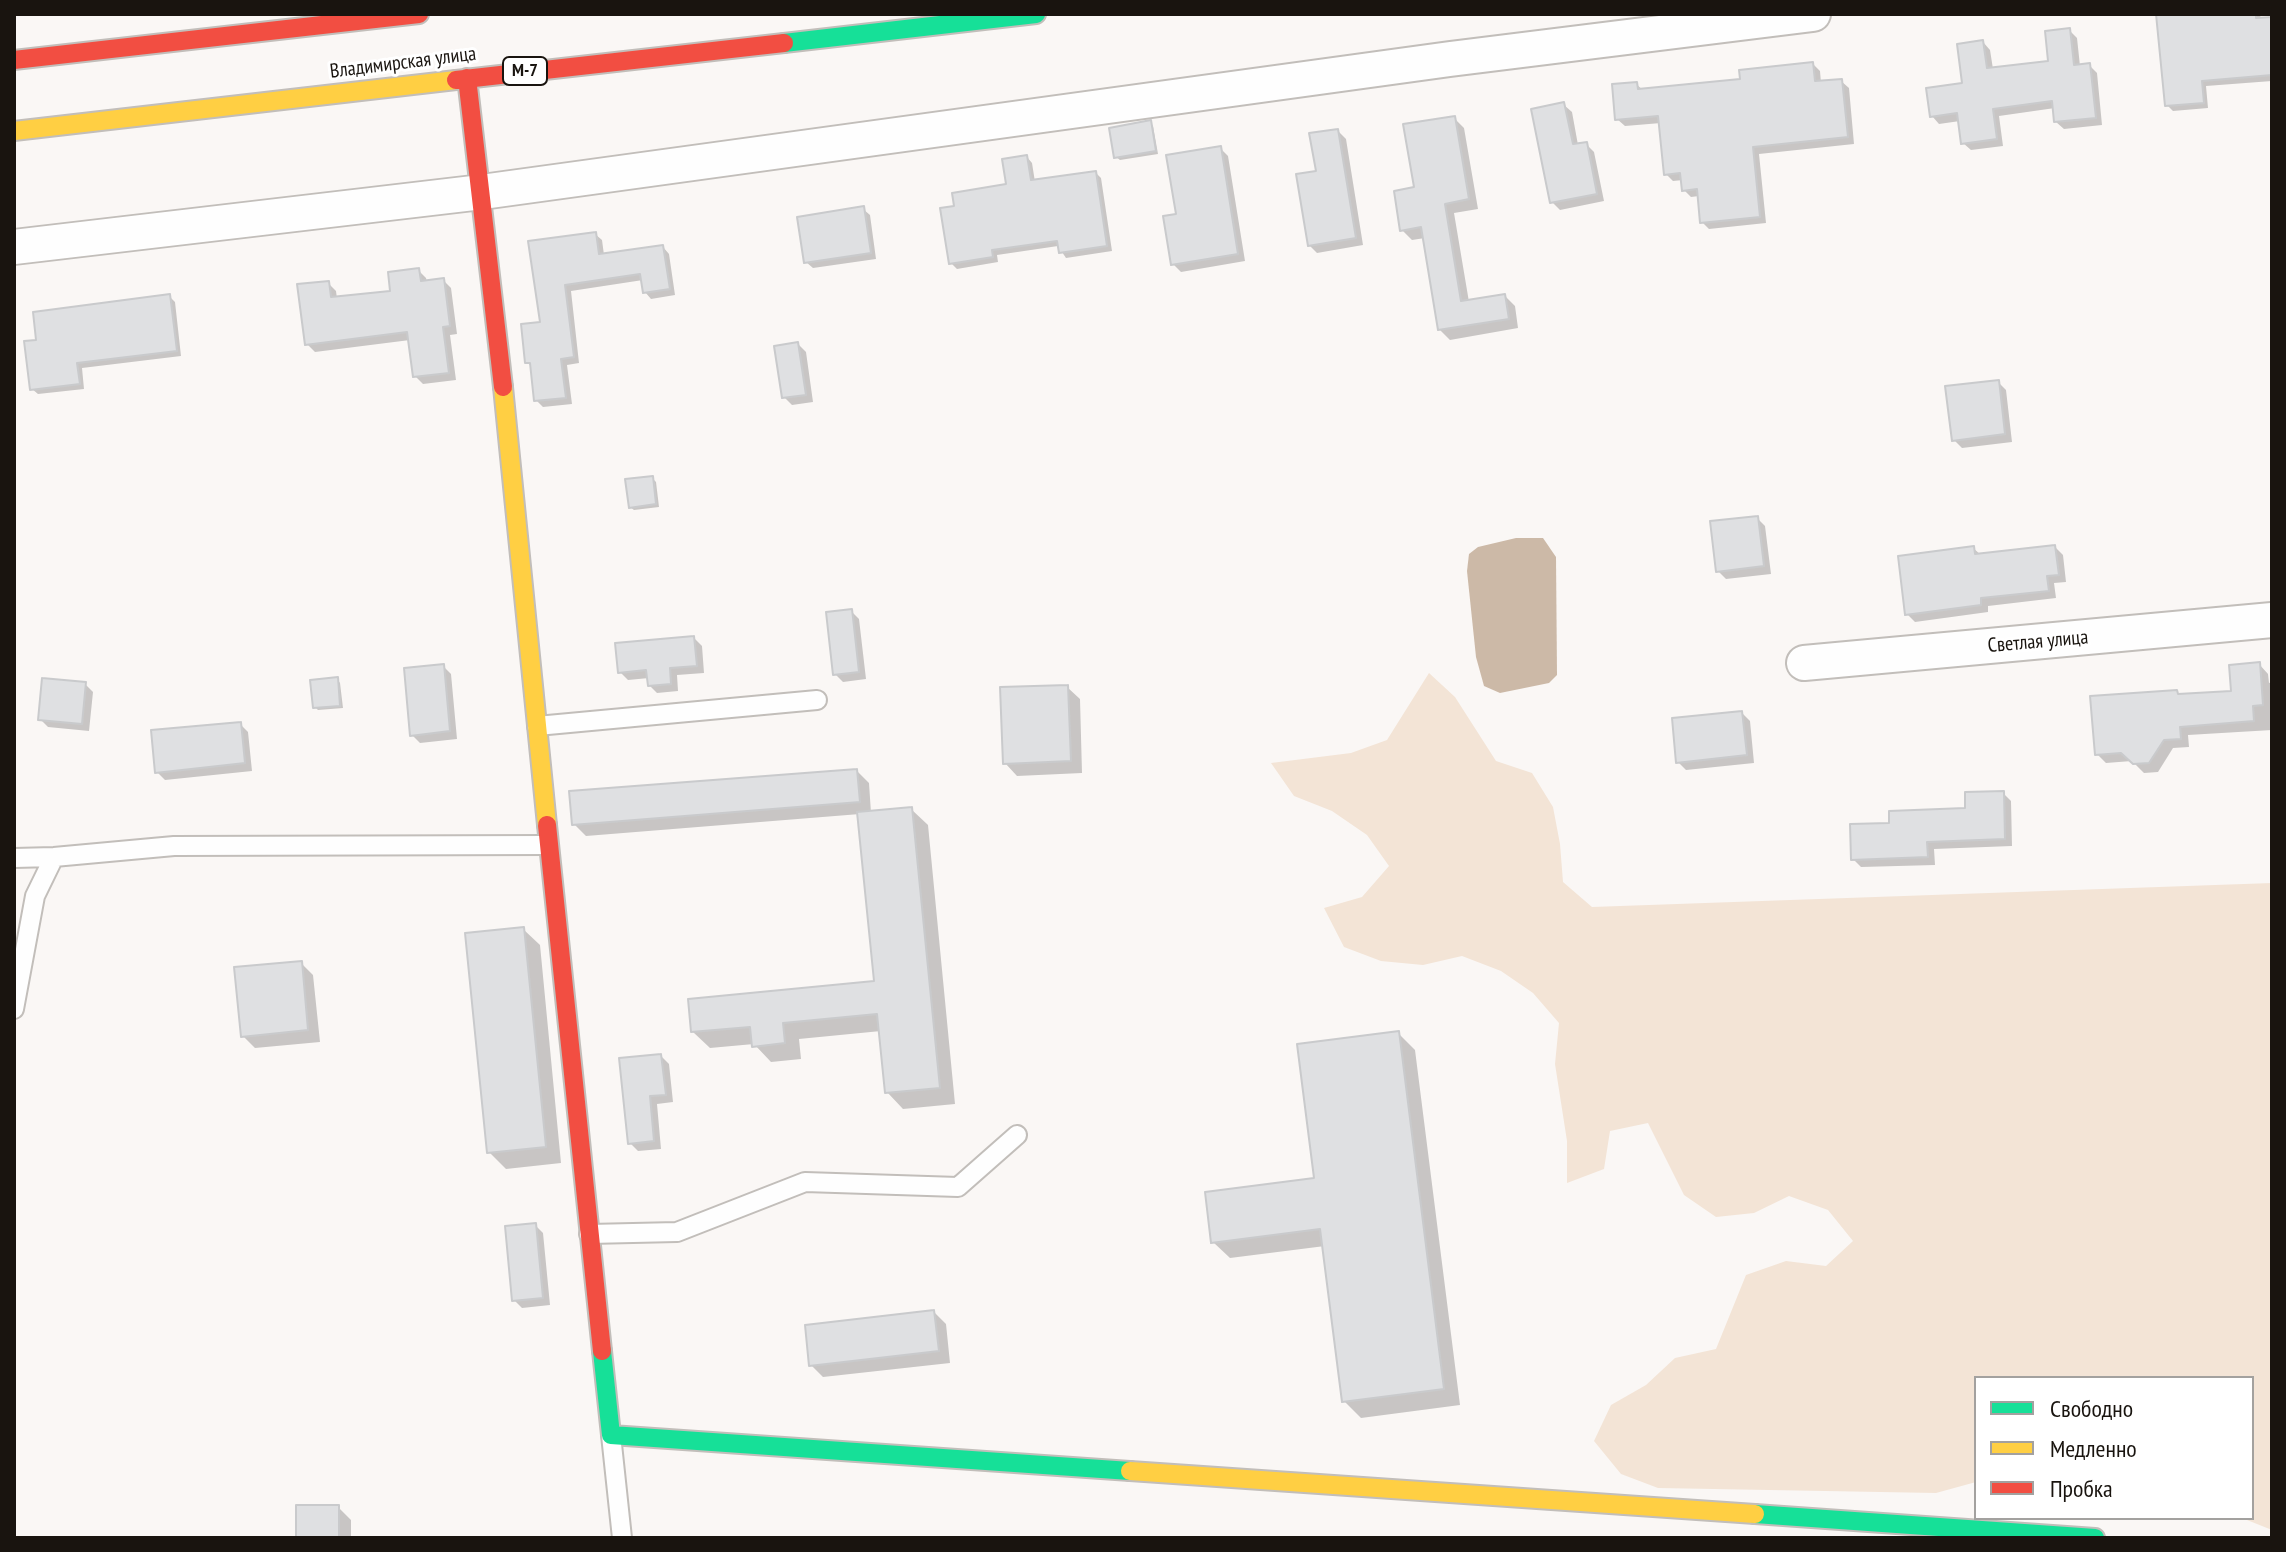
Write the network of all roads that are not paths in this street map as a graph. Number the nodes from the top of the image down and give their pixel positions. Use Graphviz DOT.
graph roads {
  1 [pos="419,14"];
  2 [pos="1036,14"];
  3 [pos="1813,14"];
  4 [pos="14,60"];
  5 [pos="467,78"];
  6 [pos="14,131"];
  7 [pos="482,192"];
  8 [pos="14,247"];
  9 [pos="2272,620"];
  10 [pos="1804,663"];
  11 [pos="817,700"];
  12 [pos="537,726"];
  13 [pos="548,845"];
  14 [pos="54,857"];
  15 [pos="14,858"];
  16 [pos="14,1009"];
  17 [pos="1017,1135"];
  18 [pos="589,1234"];
  19 [pos="611,1435"];
  20 [pos="622,1538"];
  21 [pos="2095,1538"];
  1 -- 4 [label="main road"];
  2 -- 5 [label="main road, Владимирская улица / М-7"];
  3 -- 7 [label="street"];
  5 -- 6 [label="main road, Владимирская улица / М-7"];
  5 -- 7 [label="main road"];
  7 -- 8 [label="street"];
  7 -- 12 [label="main road"];
  9 -- 10 [label="street, Светлая улица"];
  11 -- 12 [label="lane"];
  12 -- 13 [label="main road"];
  13 -- 14 [label="lane"];
  13 -- 18 [label="main road"];
  14 -- 15 [label="lane"];
  14 -- 16 [label="lane"];
  17 -- 18 [label="lane"];
  18 -- 19 [label="main road"];
  19 -- 20 [label="lane"];
  19 -- 21 [label="main road"];
}
